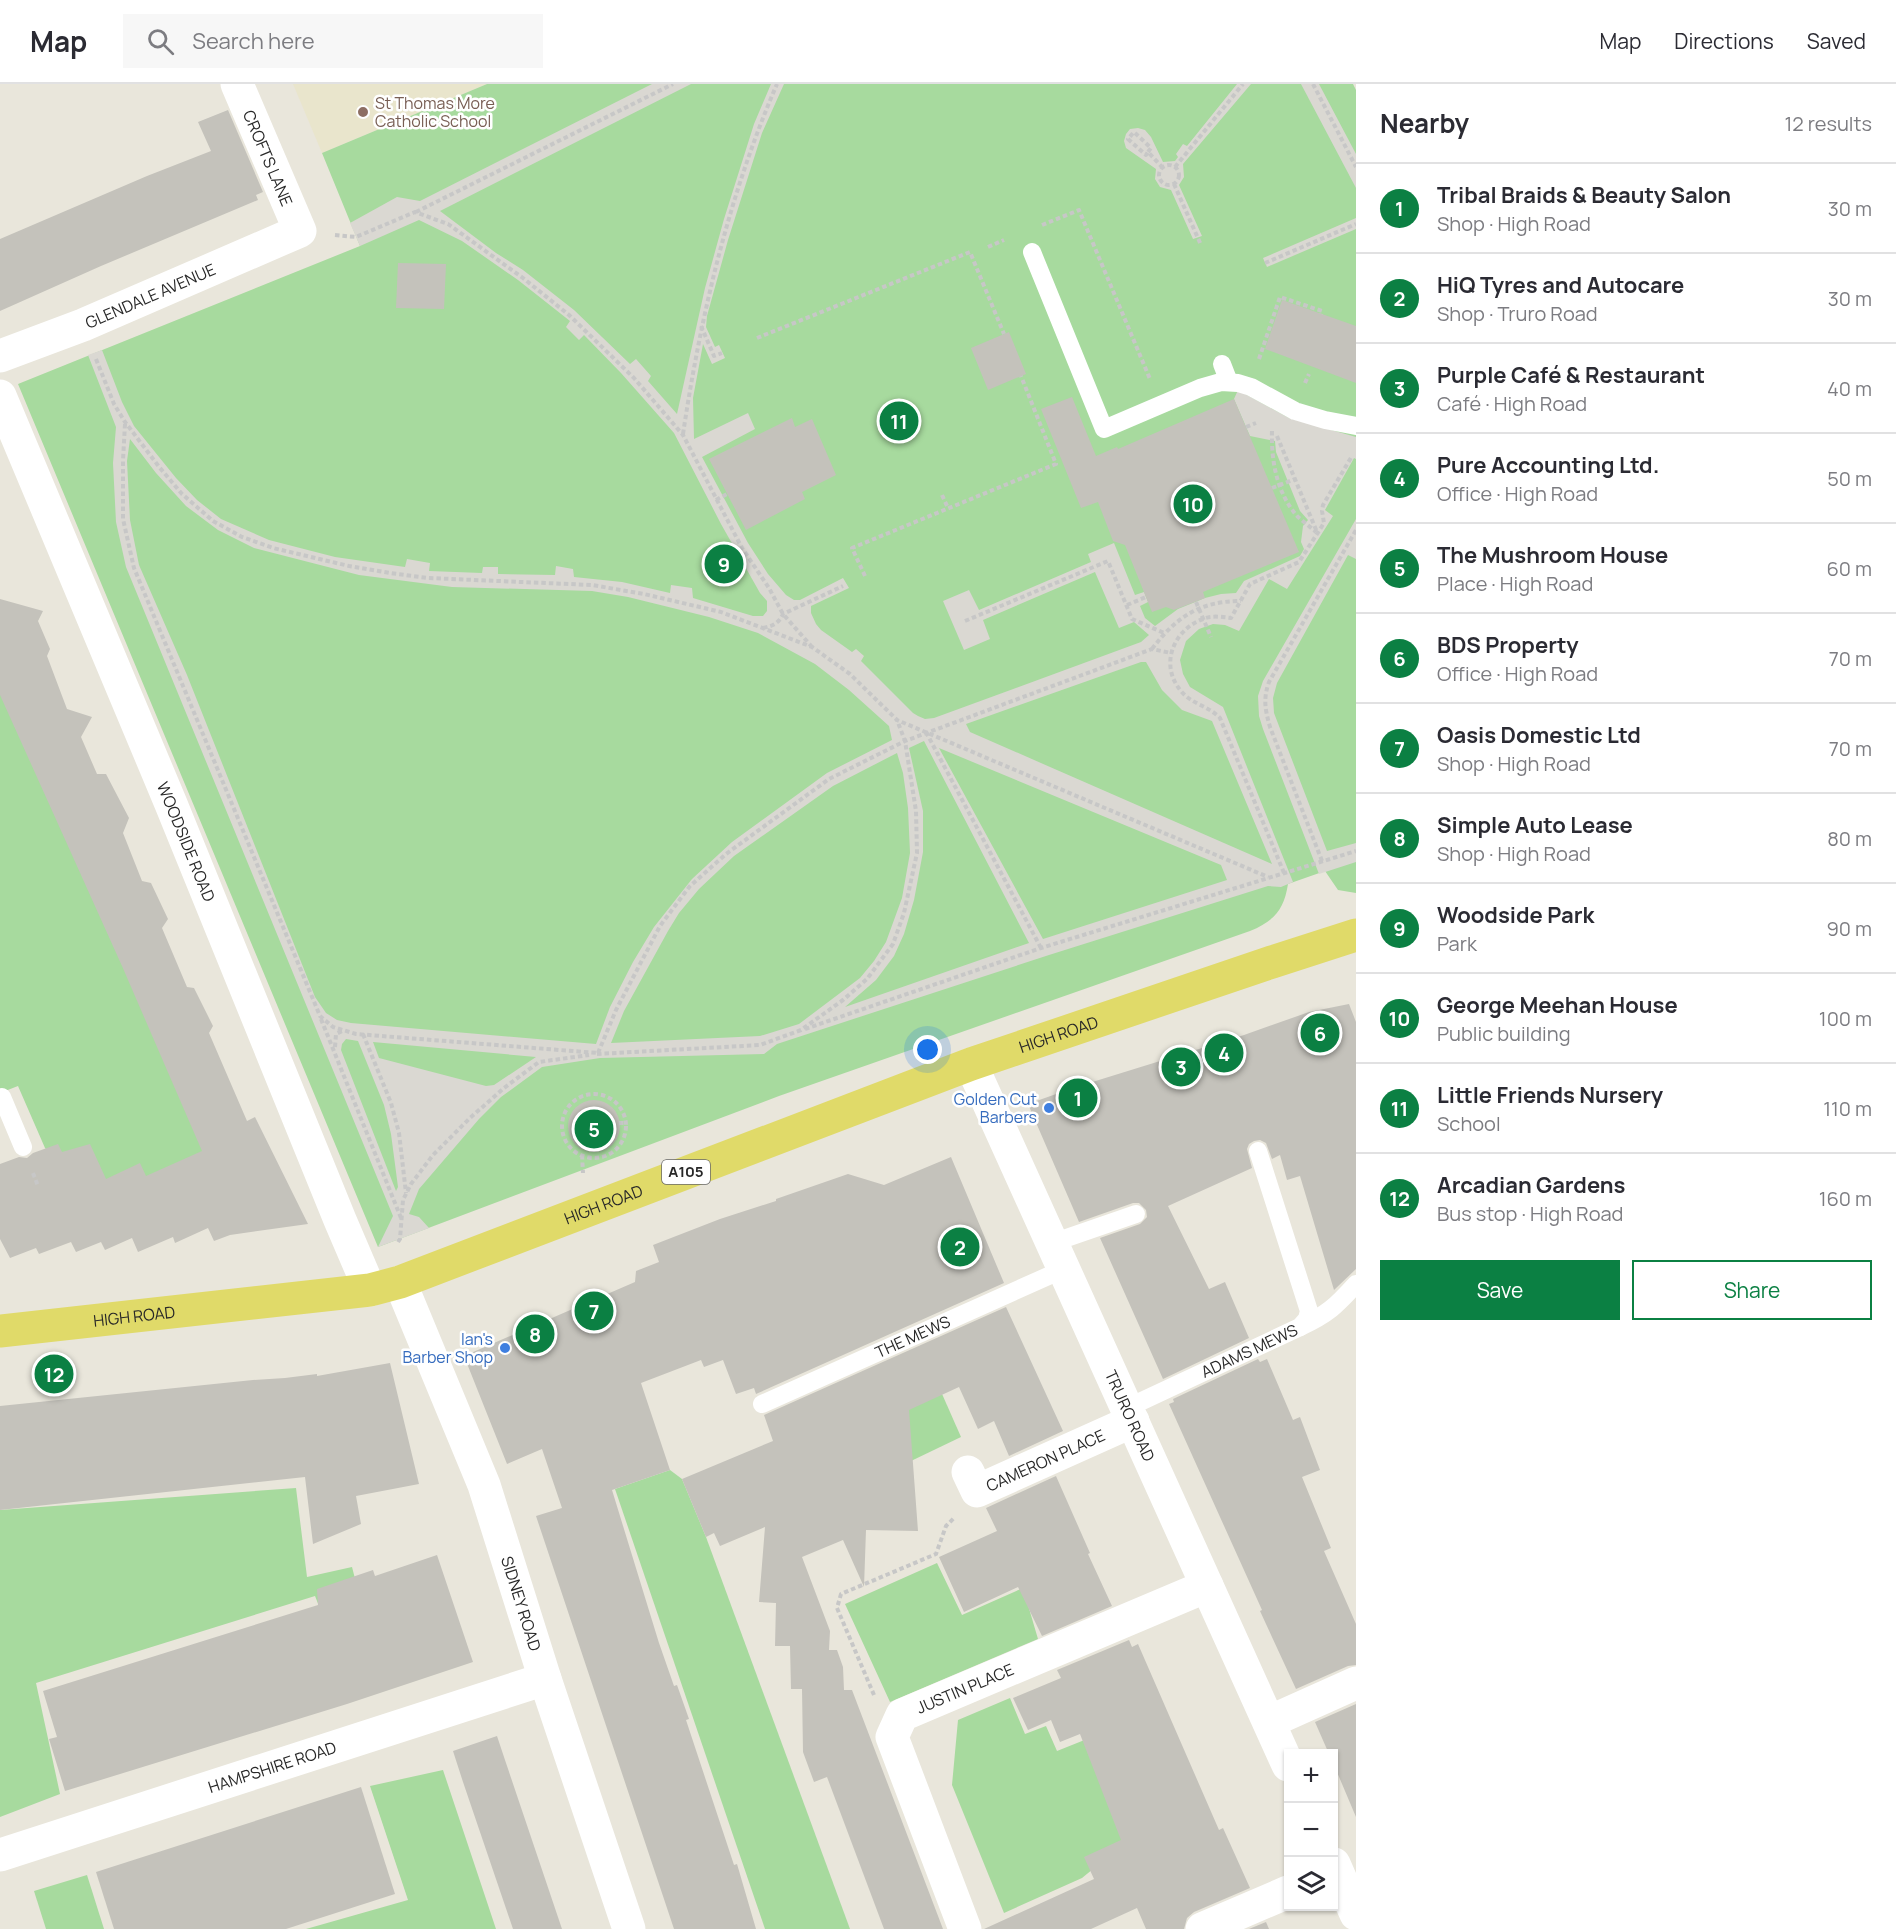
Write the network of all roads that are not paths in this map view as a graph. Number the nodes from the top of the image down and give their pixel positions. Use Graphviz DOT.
graph roads {
  1 [pos="237,84"];
  2 [pos="300,231"];
  3 [pos="1032,252"];
  4 [pos="0,356"];
  5 [pos="1222,364"];
  6 [pos="1229,382"];
  7 [pos="0,396"];
  8 [pos="1356,426"];
  9 [pos="1356,935"];
  10 [pos="971,1064"];
  11 [pos="0,1098"];
  12 [pos="22,1147"];
  13 [pos="1258,1151"];
  14 [pos="1136,1214"];
  15 [pos="1058,1256"];
  16 [pos="1356,1284"];
  17 [pos="385,1286"];
  18 [pos="1300,1328"];
  19 [pos="0,1331"];
  20 [pos="762,1404"];
  21 [pos="1130,1414"];
  22 [pos="973,1482"];
  23 [pos="1207,1586"];
  24 [pos="545,1679"];
  25 [pos="1356,1683"];
  26 [pos="1269,1722"];
  27 [pos="1284,1756"];
  28 [pos="0,1855"];
  29 [pos="1338,1875"];
  30 [pos="1284,1894"];
  31 [pos="1356,1914"];
  32 [pos="629,1929"];
  33 [pos="965,1929"];
  34 [pos="1202,1929"];
  1 -- 2 [label="street, CROFTS LANE"];
  2 -- 4 [label="street, GLENDALE AVENUE"];
  3 -- 6 [label="lane"];
  5 -- 6 [label="lane"];
  6 -- 8 [label="lane"];
  7 -- 17 [label="street, WOODSIDE ROAD"];
  9 -- 10 [label="main road, HIGH ROAD / A105"];
  10 -- 15 [label="street, TRURO ROAD"];
  10 -- 17 [label="main road, HIGH ROAD / A105"];
  11 -- 12 [label="lane"];
  13 -- 18 [label="lane, ADAMS MEWS"];
  14 -- 15 [label="lane, THE MEWS"];
  15 -- 20 [label="lane, THE MEWS"];
  15 -- 21 [label="street, TRURO ROAD"];
  16 -- 18 [label="lane"];
  17 -- 19 [label="main road, HIGH ROAD / A105"];
  17 -- 24 [label="street, SIDNEY ROAD"];
  18 -- 21 [label="lane, ADAMS MEWS"];
  21 -- 22 [label="street, CAMERON PLACE"];
  21 -- 23 [label="street, TRURO ROAD"];
  23 -- 26 [label="street, TRURO ROAD"];
  23 -- 33 [label="street, JUSTIN PLACE"];
  24 -- 28 [label="street, HAMPSHIRE ROAD"];
  24 -- 32 [label="street, SIDNEY ROAD"];
  25 -- 26 [label="street"];
  26 -- 27 [label="street, TRURO ROAD"];
  29 -- 31 [label="street"];
  30 -- 34 [label="street"];
}
